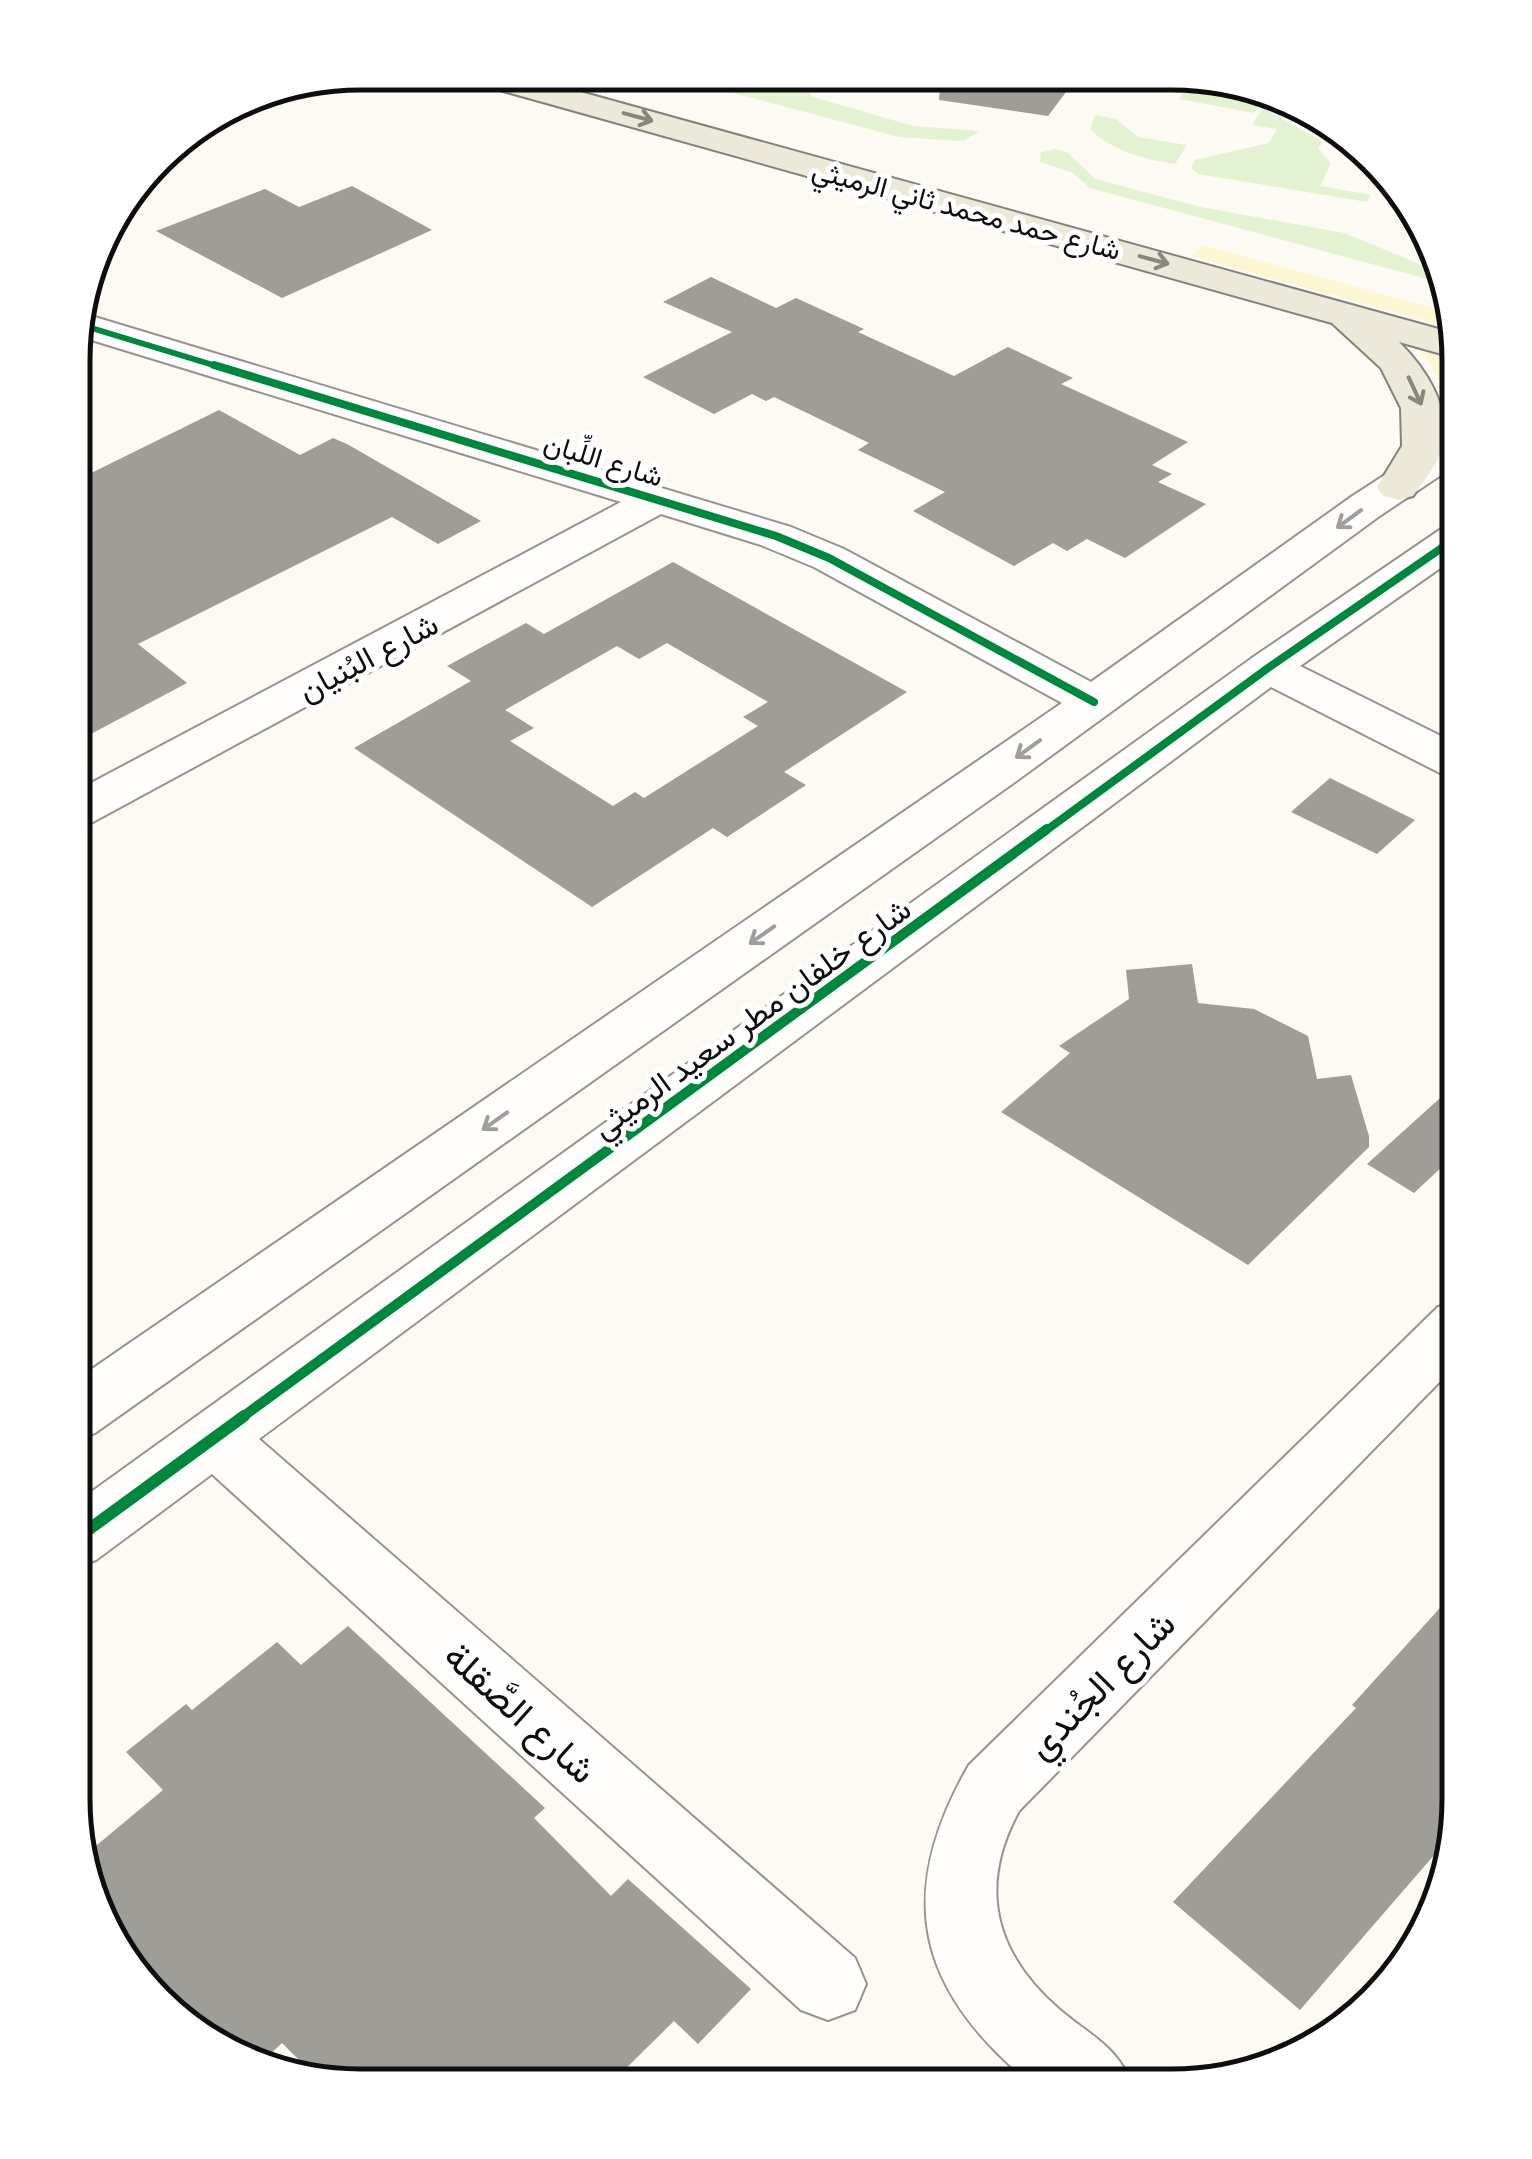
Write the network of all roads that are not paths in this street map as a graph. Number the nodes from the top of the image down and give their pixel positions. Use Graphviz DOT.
graph roads {
  1 [pos="540,91"];
  2 [pos="660,91"];
  3 [pos="881,151"];
  4 [pos="1318,305"];
  5 [pos="92,328"];
  6 [pos="1441,341"];
  7 [pos="1442,457"];
  8 [pos="1398,487"];
  9 [pos="660,498"];
  10 [pos="1442,548"];
  11 [pos="1268,668"];
  12 [pos="1094,702"];
  13 [pos="1442,755"];
  14 [pos="90,803"];
  15 [pos="1441,1342"];
  16 [pos="90,1403"];
  17 [pos="216,1439"];
  18 [pos="90,1528"];
  19 [pos="828,1984"];
  20 [pos="1074,2069"];
  1 -- 4 [label="main road, شارع حمد محمد ثاني الرميثي, one-way"];
  2 -- 3 [label="main road, شارع حمد محمد ثاني الرميثي"];
  4 -- 6 [label="main road, شارع حمد محمد ثاني الرميثي"];
  4 -- 8 [label="main road, one-way"];
  5 -- 9 [label="street, شارع اللِّبان"];
  7 -- 8 [label="street, شارع خلفان مطر سعيد الرميثي"];
  8 -- 12 [label="street, شارع خلفان مطر سعيد الرميثي, one-way"];
  9 -- 12 [label="street, شارع اللِّبان"];
  9 -- 14 [label="street, شارع البُنيان"];
  10 -- 11 [label="street, شارع خلفان مطر سعيد الرميثي"];
  11 -- 13 [label="street"];
  11 -- 17 [label="street, شارع خلفان مطر سعيد الرميثي"];
  12 -- 16 [label="street, شارع خلفان مطر سعيد الرميثي, one-way"];
  15 -- 20 [label="street, شارع الجُندي"];
  17 -- 18 [label="street, شارع خلفان مطر سعيد الرميثي"];
  17 -- 19 [label="street, شارع الصَّقلة"];
}
